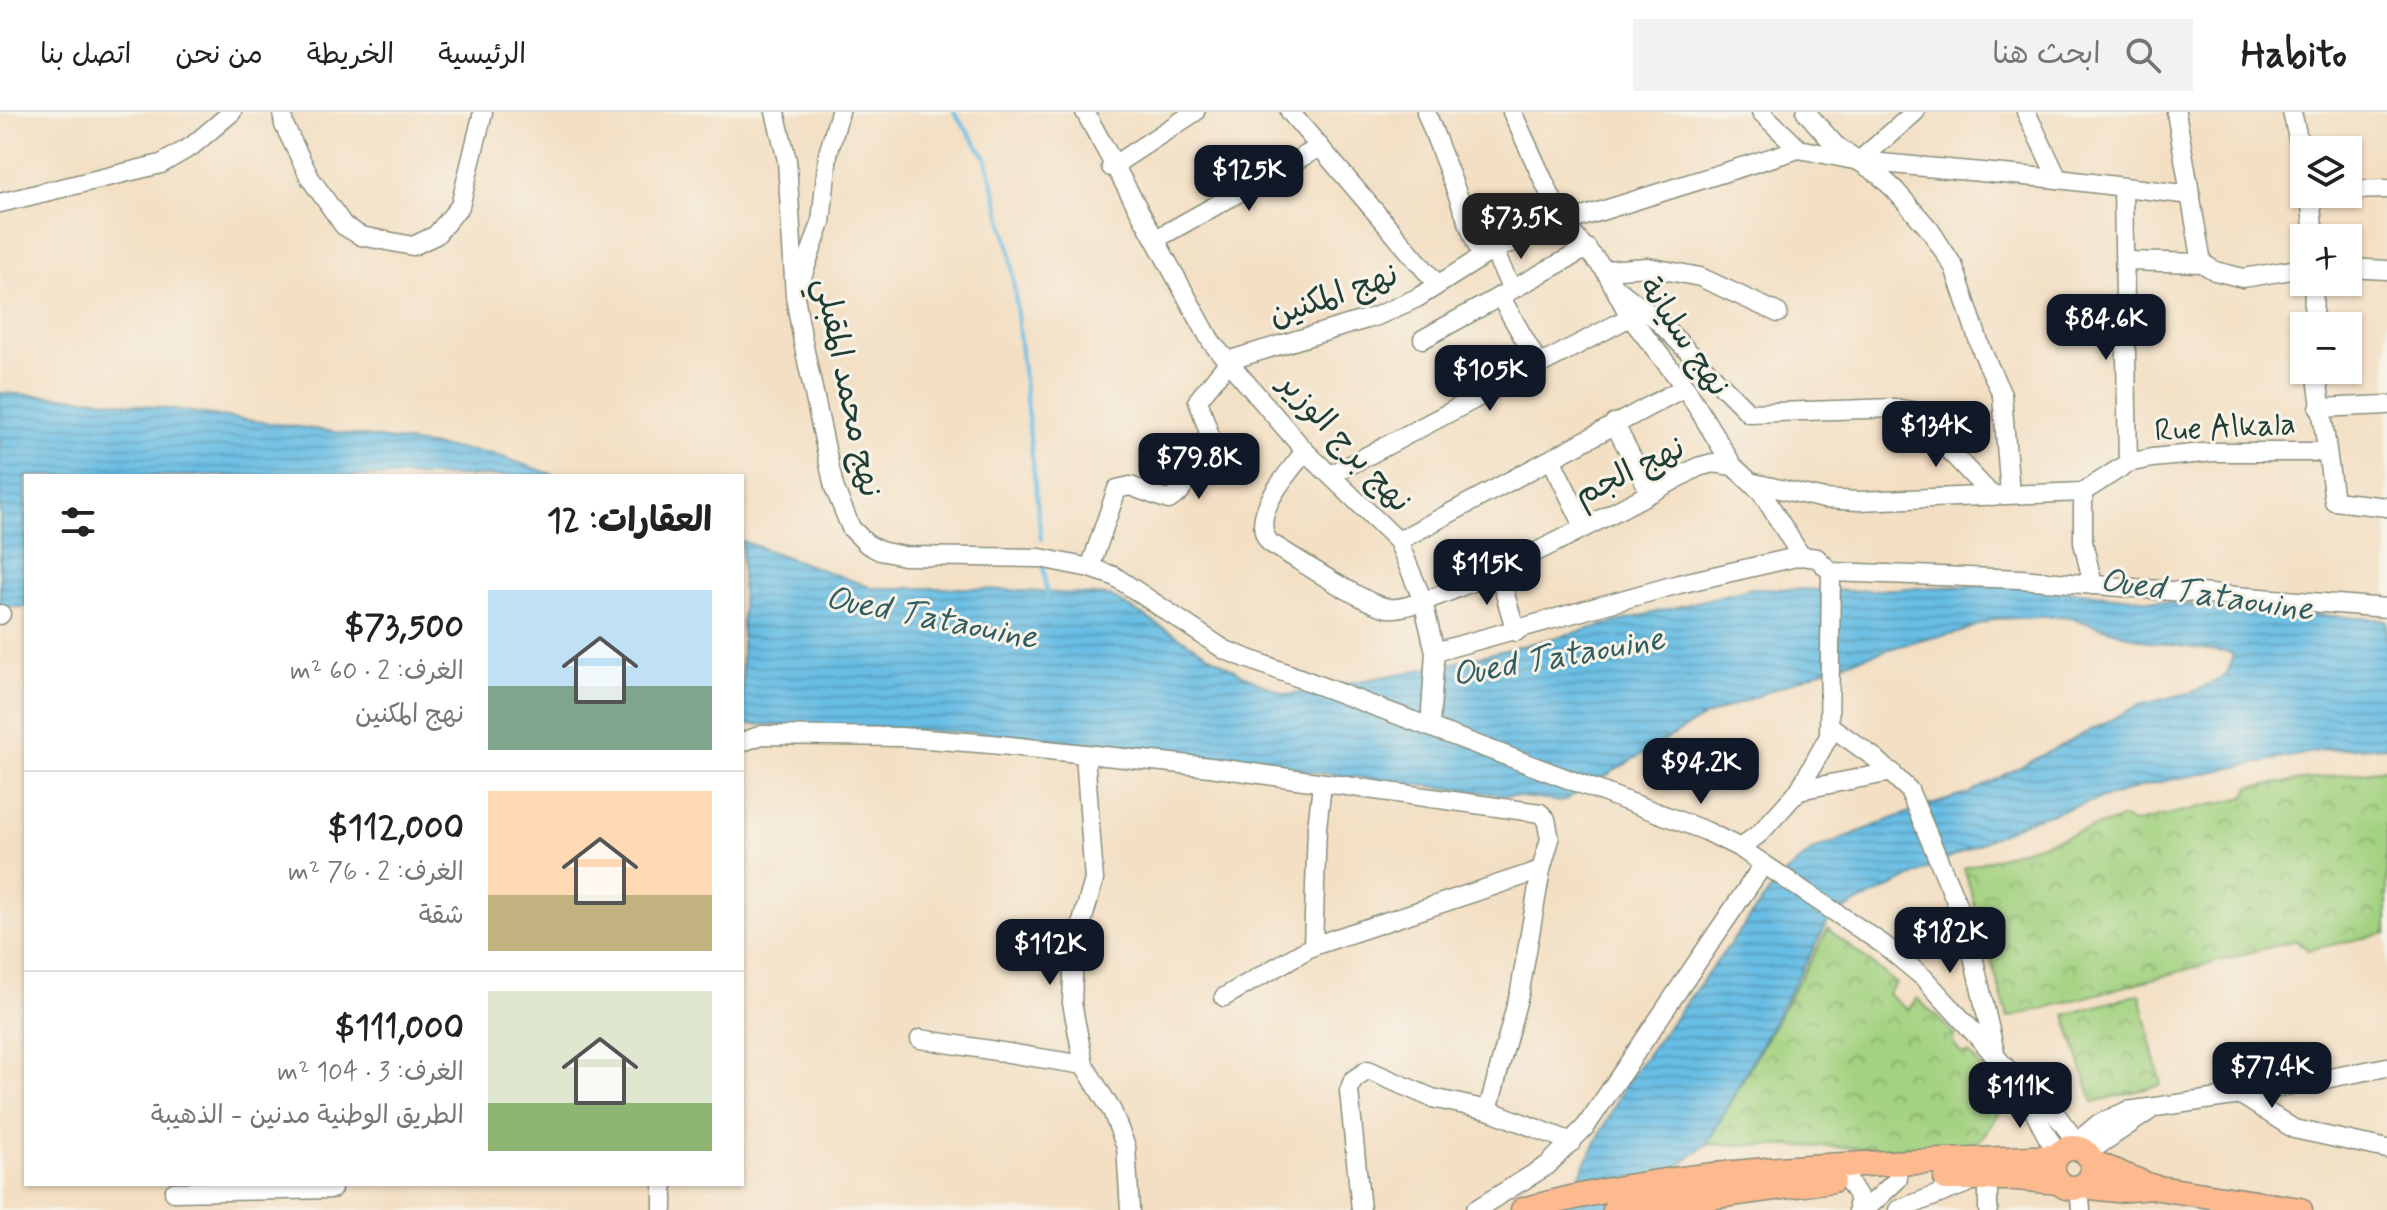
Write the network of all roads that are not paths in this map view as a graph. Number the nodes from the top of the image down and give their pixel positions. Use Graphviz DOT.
graph roads {
  1 [pos="232,112"];
  2 [pos="282,112"];
  3 [pos="483,112"];
  4 [pos="775,112"];
  5 [pos="840,112"];
  6 [pos="1195,112"];
  7 [pos="1290,112"];
  8 [pos="1426,112"];
  9 [pos="1513,112"];
  10 [pos="1761,112"];
  11 [pos="1806,112"];
  12 [pos="2026,112"];
  13 [pos="2176,112"];
  14 [pos="2292,112"];
  15 [pos="1908,114"];
  16 [pos="1093,115"];
  17 [pos="2297,136"];
  18 [pos="1320,147"];
  19 [pos="1799,149"];
  20 [pos="1859,161"];
  21 [pos="1111,167"];
  22 [pos="2058,179"];
  23 [pos="2123,189"];
  24 [pos="2387,189"];
  25 [pos="2362,190"];
  26 [pos="2191,195"];
  27 [pos="0,203"];
  28 [pos="1563,223"];
  29 [pos="1156,239"];
  30 [pos="1587,248"];
  31 [pos="1487,253"];
  32 [pos="2125,261"];
  33 [pos="2202,263"];
  34 [pos="2362,269"];
  35 [pos="1605,270"];
  36 [pos="2290,270"];
  37 [pos="2387,270"];
  38 [pos="1437,284"];
  39 [pos="1617,289"];
  40 [pos="1506,293"];
  41 [pos="795,296"];
  42 [pos="1778,313"];
  43 [pos="1630,317"];
  44 [pos="1423,339"];
  45 [pos="1230,360"];
  46 [pos="1538,363"];
  47 [pos="2317,384"];
  48 [pos="1685,387"];
  49 [pos="2387,405"];
  50 [pos="2319,408"];
  51 [pos="1614,423"];
  52 [pos="1305,451"];
  53 [pos="2327,452"];
  54 [pos="1552,461"];
  55 [pos="2128,463"];
  56 [pos="1733,466"];
  57 [pos="1331,475"];
  58 [pos="1754,483"];
  59 [pos="1650,492"];
  60 [pos="2083,492"];
  61 [pos="2001,495"];
  62 [pos="2387,507"];
  63 [pos="1584,526"];
  64 [pos="1398,541"];
  65 [pos="1801,556"];
  66 [pos="1090,568"];
  67 [pos="1498,570"];
  68 [pos="1831,575"];
  69 [pos="2093,585"];
  70 [pos="1423,601"];
  71 [pos="2387,608"];
  72 [pos="1516,632"];
  73 [pos="1436,657"];
  74 [pos="1430,726"];
  75 [pos="1830,726"];
  76 [pos="744,741"];
  77 [pos="1085,754"];
  78 [pos="1892,772"];
  79 [pos="1322,785"];
  80 [pos="1799,790"];
  81 [pos="1740,848"];
  82 [pos="1541,870"];
  83 [pos="1770,870"];
  84 [pos="1313,946"];
  85 [pos="1224,997"];
  86 [pos="920,1039"];
  87 [pos="1996,1057"];
  88 [pos="1084,1065"];
  89 [pos="2387,1067"];
  90 [pos="2241,1095"];
  91 [pos="1488,1110"];
  92 [pos="1572,1142"];
  93 [pos="2387,1149"];
  94 [pos="2075,1152"];
  95 [pos="1899,1171"];
  96 [pos="1837,1175"];
  97 [pos="1984,1178"];
  98 [pos="663,1186"];
  99 [pos="2152,1187"];
  100 [pos="332,1189"];
  101 [pos="2075,1191"];
  102 [pos="173,1195"];
  103 [pos="2221,1203"];
  104 [pos="2273,1208"];
  105 [pos="663,1210"];
  106 [pos="1130,1210"];
  107 [pos="1361,1210"];
  108 [pos="1475,1210"];
  109 [pos="1523,1210"];
  110 [pos="1615,1210"];
  111 [pos="1858,1210"];
  112 [pos="1865,1210"];
  113 [pos="1898,1210"];
  114 [pos="1988,1210"];
  115 [pos="2300,1210"];
  1 -- 27 [label="street"];
  2 -- 3 [label="street"];
  4 -- 41 [label="street, نهج محمد المقبلي"];
  5 -- 41 [label="street"];
  6 -- 21 [label="street"];
  7 -- 18 [label="street"];
  8 -- 31 [label="street"];
  9 -- 28 [label="street, نهج سليانة"];
  10 -- 19 [label="street"];
  11 -- 20 [label="street"];
  12 -- 22 [label="street"];
  13 -- 26 [label="street"];
  14 -- 17 [label="street"];
  15 -- 20 [label="street"];
  16 -- 21 [label="street, نهج برج الوزير"];
  18 -- 29 [label="street"];
  18 -- 38 [label="street"];
  19 -- 20 [label="street, نهج المكنين"];
  19 -- 28 [label="street, نهج المكنين"];
  20 -- 22 [label="street, نهج المكنين"];
  20 -- 61 [label="street"];
  21 -- 29 [label="street, نهج برج الوزير"];
  22 -- 23 [label="street, نهج المكنين"];
  23 -- 26 [label="street, نهج المكنين"];
  23 -- 32 [label="street"];
  24 -- 25 [label="street"];
  26 -- 33 [label="street"];
  28 -- 30 [label="street, نهج سليانة"];
  28 -- 31 [label="street, نهج المكنين"];
  29 -- 45 [label="street, نهج برج الوزير"];
  30 -- 35 [label="street, نهج سليانة"];
  30 -- 40 [label="street"];
  31 -- 38 [label="street, نهج المكنين"];
  31 -- 40 [label="street"];
  32 -- 33 [label="street"];
  32 -- 55 [label="street"];
  33 -- 36 [label="street"];
  34 -- 37 [label="street"];
  35 -- 39 [label="street, نهج سليانة"];
  35 -- 42 [label="street"];
  38 -- 45 [label="street, نهج المكنين"];
  39 -- 43 [label="street, نهج سليانة"];
  39 -- 61 [label="street"];
  40 -- 44 [label="street"];
  40 -- 46 [label="street"];
  41 -- 66 [label="street, نهج محمد المقبلي"];
  43 -- 46 [label="street"];
  43 -- 48 [label="street, نهج سليانة"];
  45 -- 52 [label="street, نهج برج الوزير"];
  45 -- 66 [label="street"];
  46 -- 57 [label="street"];
  47 -- 50 [label="street"];
  48 -- 51 [label="street"];
  48 -- 56 [label="street, نهج سليانة"];
  49 -- 50 [label="street"];
  50 -- 53 [label="street"];
  51 -- 54 [label="street"];
  51 -- 59 [label="street"];
  52 -- 57 [label="street, نهج برج الوزير"];
  52 -- 70 [label="street, نهج الجم"];
  53 -- 55 [label="street, Rue Alkala"];
  53 -- 62 [label="street"];
  54 -- 63 [label="street"];
  54 -- 64 [label="street"];
  55 -- 60 [label="street, Rue Alkala"];
  56 -- 58 [label="street, نهج سليانة"];
  56 -- 59 [label="street, نهج الجم"];
  57 -- 64 [label="street, نهج برج الوزير"];
  58 -- 61 [label="street"];
  58 -- 65 [label="street, نهج سليانة"];
  59 -- 63 [label="street, نهج الجم"];
  60 -- 61 [label="street"];
  60 -- 69 [label="street"];
  63 -- 67 [label="street, نهج الجم"];
  64 -- 70 [label="street, نهج برج الوزير"];
  65 -- 68 [label="street, نهج سليانة"];
  65 -- 72 [label="street"];
  66 -- 74 [label="street, نهج محمد المقبلي"];
  67 -- 70 [label="street, نهج الجم"];
  67 -- 72 [label="street"];
  68 -- 69 [label="street"];
  68 -- 75 [label="street"];
  69 -- 71 [label="street"];
  70 -- 73 [label="street, نهج برج الوزير"];
  72 -- 73 [label="street"];
  73 -- 74 [label="street, نهج برج الوزير"];
  74 -- 81 [label="street, نهج محمد المقبلي"];
  75 -- 78 [label="street"];
  75 -- 80 [label="street"];
  76 -- 77 [label="street"];
  77 -- 79 [label="street"];
  77 -- 88 [label="street"];
  78 -- 80 [label="street"];
  78 -- 87 [label="street"];
  79 -- 82 [label="street"];
  79 -- 84 [label="street"];
  80 -- 81 [label="street"];
  81 -- 83 [label="street, نهج محمد المقبلي"];
  82 -- 84 [label="street"];
  82 -- 91 [label="street"];
  83 -- 87 [label="street, نهج محمد المقبلي"];
  83 -- 92 [label="street"];
  84 -- 85 [label="street"];
  86 -- 88 [label="street"];
  87 -- 94 [label="street, نهج محمد المقبلي"];
  88 -- 106 [label="street"];
  89 -- 90 [label="street"];
  90 -- 93 [label="street"];
  90 -- 94 [label="street"];
  91 -- 92 [label="street"];
  91 -- 107 [label="street"];
  92 -- 108 [label="street"];
  94 -- 95 [label="main road"];
  94 -- 99 [label="main road"];
  94 -- 101 [label="main road"];
  94 -- 101 [label="main road"];
  95 -- 96 [label="main road"];
  95 -- 97 [label="main road"];
  95 -- 112 [label="street"];
  96 -- 109 [label="main road"];
  96 -- 110 [label="main road"];
  96 -- 111 [label="street"];
  97 -- 101 [label="main road"];
  97 -- 113 [label="street"];
  97 -- 114 [label="street"];
  98 -- 105 [label="street"];
  99 -- 101 [label="main road"];
  99 -- 103 [label="main road"];
  100 -- 102 [label="street"];
  103 -- 104 [label="main road"];
  104 -- 115 [label="main road"];
}
